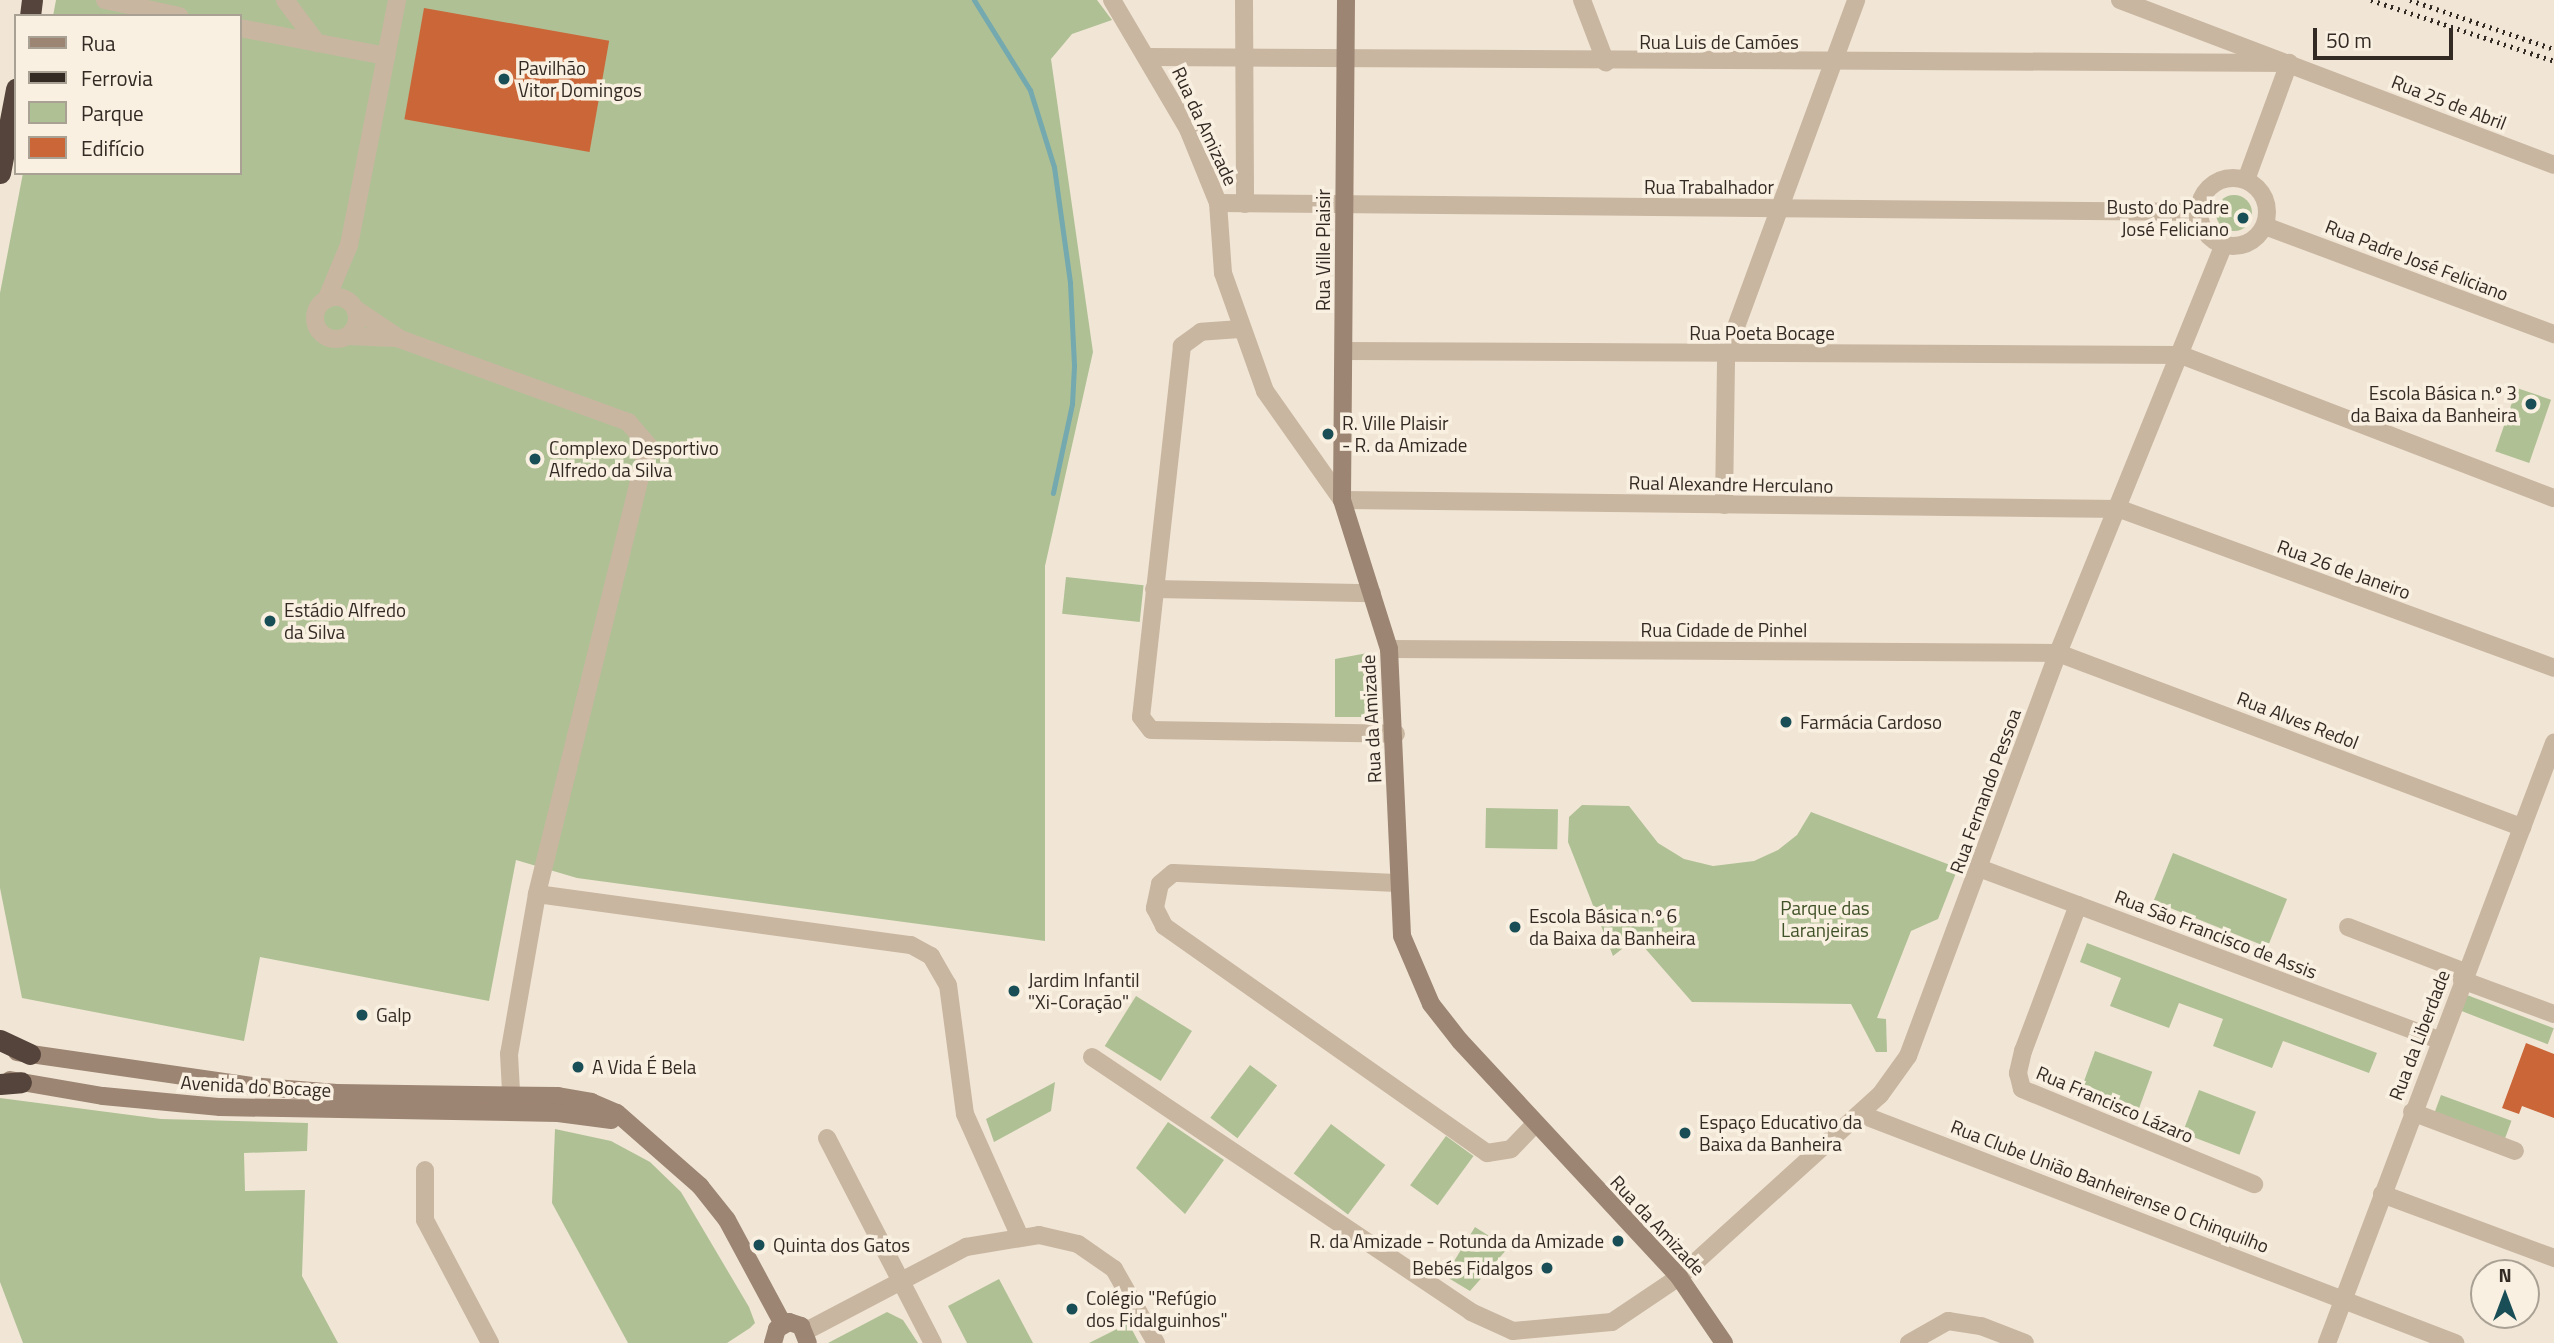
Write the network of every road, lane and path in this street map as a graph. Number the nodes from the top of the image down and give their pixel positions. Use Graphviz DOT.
graph roads {
  1 [pos="105,0"];
  2 [pos="285,0"];
  3 [pos="397,0"];
  4 [pos="1112,0"];
  5 [pos="1244,0"];
  6 [pos="1346,0"];
  7 [pos="1582,0"];
  8 [pos="1856,0"];
  9 [pos="2119,0"];
  10 [pos="169,14"];
  11 [pos="242,28"];
  12 [pos="317,43"];
  13 [pos="386,56"];
  14 [pos="1149,57"];
  15 [pos="1248,59"];
  16 [pos="1346,60"];
  17 [pos="1606,63"];
  18 [pos="1833,63"];
  19 [pos="2289,63"];
  20 [pos="14,100"];
  21 [pos="2554,164"];
  22 [pos="0,173"];
  23 [pos="2246,180"];
  24 [pos="1218,203"];
  25 [pos="1245,204"];
  26 [pos="1345,206"];
  27 [pos="1780,209"];
  28 [pos="2199,212"];
  29 [pos="2265,226"];
  30 [pos="349,245"];
  31 [pos="2223,246"];
  32 [pos="327,298"];
  33 [pos="355,307"];
  34 [pos="1240,329"];
  35 [pos="2554,334"];
  36 [pos="348,336"];
  37 [pos="400,338"];
  38 [pos="1343,351"];
  39 [pos="1726,354"];
  40 [pos="2181,355"];
  41 [pos="2554,498"];
  42 [pos="1342,499"];
  43 [pos="1724,505"];
  44 [pos="2120,509"];
  45 [pos="1154,589"];
  46 [pos="1372,593"];
  47 [pos="1389,649"];
  48 [pos="2059,653"];
  49 [pos="2554,668"];
  50 [pos="1395,734"];
  51 [pos="2554,743"];
  52 [pos="2522,827"];
  53 [pos="1979,868"];
  54 [pos="1396,883"];
  55 [pos="537,894"];
  56 [pos="2078,905"];
  57 [pos="2348,927"];
  58 [pos="2463,976"];
  59 [pos="2554,1014"];
  60 [pos="2438,1040"];
  61 [pos="0,1041"];
  62 [pos="0,1050"];
  63 [pos="30,1054"];
  64 [pos="1092,1057"];
  65 [pos="7,1081"];
  66 [pos="512,1104"];
  67 [pos="2412,1112"];
  68 [pos="1860,1114"];
  69 [pos="1535,1124"];
  70 [pos="827,1138"];
  71 [pos="2515,1151"];
  72 [pos="425,1170"];
  73 [pos="2254,1184"];
  74 [pos="2382,1194"];
  75 [pos="1020,1235"];
  76 [pos="2554,1258"];
  77 [pos="1679,1277"];
  78 [pos="900,1282"];
  79 [pos="2345,1297"];
  80 [pos="783,1324"];
  81 [pos="807,1337"];
  82 [pos="490,1343"];
  83 [pos="773,1343"];
  84 [pos="933,1343"];
  85 [pos="1156,1343"];
  86 [pos="1724,1343"];
  87 [pos="1909,1343"];
  88 [pos="2025,1343"];
  89 [pos="2327,1343"];
  90 [pos="2455,1343"];
  1 -- 10 [label="street"];
  2 -- 12 [label="street"];
  3 -- 13 [label="street"];
  4 -- 14 [label="street, Rua da Amizade"];
  5 -- 15 [label="street"];
  6 -- 16 [label="street, Rua Ville Plaisir"];
  7 -- 17 [label="street"];
  8 -- 18 [label="street"];
  9 -- 19 [label="street, Rua 25 de Abril"];
  11 -- 12 [label="street"];
  12 -- 13 [label="street"];
  13 -- 30 [label="street"];
  14 -- 15 [label="street, Rua Luis de Camões"];
  14 -- 24 [label="street, Rua da Amizade"];
  15 -- 16 [label="street, Rua Luis de Camões"];
  15 -- 25 [label="street"];
  16 -- 17 [label="street, Rua Luis de Camões"];
  16 -- 26 [label="street, Rua Ville Plaisir"];
  17 -- 18 [label="street, Rua Luis de Camões"];
  18 -- 19 [label="street, Rua Luis de Camões"];
  18 -- 27 [label="street"];
  19 -- 21 [label="street, Rua 25 de Abril"];
  19 -- 23 [label="street"];
  20 -- 22 [label="highway"];
  23 -- 28 [label="street"];
  23 -- 29 [label="street"];
  24 -- 25 [label="street, Rua Trabalhador"];
  24 -- 34 [label="street, Rua da Amizade"];
  25 -- 26 [label="street, Rua Trabalhador"];
  26 -- 27 [label="street, Rua Trabalhador"];
  26 -- 38 [label="street, Rua Ville Plaisir"];
  27 -- 28 [label="street, Rua Trabalhador"];
  27 -- 39 [label="street"];
  28 -- 31 [label="street"];
  29 -- 31 [label="street"];
  29 -- 35 [label="street, Rua Padre José Feliciano"];
  30 -- 32 [label="street"];
  30 -- 33 [label="street"];
  31 -- 40 [label="street, Rua Fernando Pessoa"];
  32 -- 33 [label="street"];
  32 -- 36 [label="street"];
  33 -- 36 [label="street"];
  33 -- 37 [label="street"];
  34 -- 42 [label="street, Rua da Amizade"];
  34 -- 45 [label="street"];
  36 -- 37 [label="street"];
  37 -- 55 [label="street"];
  38 -- 39 [label="street, Rua Poeta Bocage"];
  38 -- 42 [label="street, Rua Ville Plaisir"];
  39 -- 40 [label="street, Rua Poeta Bocage"];
  39 -- 43 [label="street"];
  40 -- 41 [label="street"];
  40 -- 44 [label="street, Rua Fernando Pessoa"];
  42 -- 43 [label="street, Rual Alexandre Herculano"];
  42 -- 46 [label="street, Rua da Amizade"];
  43 -- 44 [label="street, Rual Alexandre Herculano"];
  44 -- 48 [label="street, Rua Fernando Pessoa"];
  44 -- 49 [label="street, Rua 26 de Janeiro"];
  45 -- 46 [label="street"];
  45 -- 50 [label="street"];
  46 -- 47 [label="street, Rua da Amizade"];
  47 -- 48 [label="street, Rua Cidade de Pinhel"];
  47 -- 50 [label="street, Rua da Amizade"];
  48 -- 52 [label="street, Rua Alves Redol"];
  48 -- 53 [label="street, Rua Fernando Pessoa"];
  50 -- 54 [label="street, Rua da Amizade"];
  51 -- 52 [label="street, Rua da Liberdade"];
  52 -- 58 [label="street, Rua da Liberdade"];
  53 -- 56 [label="street, Rua São Francisco de Assis"];
  53 -- 68 [label="street, Rua Fernando Pessoa"];
  54 -- 69 [label="street, Rua da Amizade"];
  54 -- 69 [label="street"];
  55 -- 66 [label="street"];
  55 -- 75 [label="street"];
  56 -- 60 [label="street, Rua São Francisco de Assis"];
  56 -- 73 [label="street, Rua Francisco Lázaro"];
  57 -- 58 [label="street"];
  58 -- 59 [label="street"];
  58 -- 60 [label="street, Rua da Liberdade"];
  60 -- 67 [label="street, Rua da Liberdade"];
  61 -- 63 [label="highway"];
  62 -- 63 [label="street, Avenida do Bocage"];
  63 -- 66 [label="street, Avenida do Bocage"];
  64 -- 77 [label="street, Rua Fernando Pessoa"];
  65 -- 66 [label="street, Avenida do Bocage"];
  66 -- 80 [label="street"];
  67 -- 71 [label="street"];
  67 -- 74 [label="street, Rua da Liberdade"];
  68 -- 77 [label="street, Rua Fernando Pessoa"];
  68 -- 79 [label="street, Rua Clube União Banheirense O Chinquilho"];
  69 -- 77 [label="street, Rua da Amizade"];
  70 -- 78 [label="street"];
  72 -- 82 [label="street"];
  74 -- 76 [label="street"];
  74 -- 79 [label="street, Rua da Liberdade"];
  75 -- 78 [label="street"];
  75 -- 85 [label="street"];
  77 -- 86 [label="street, Rua da Amizade"];
  78 -- 81 [label="street"];
  78 -- 84 [label="street"];
  79 -- 89 [label="street, Rua da Liberdade"];
  79 -- 90 [label="street, Rua Clube União Banheirense O Chinquilho"];
  80 -- 81 [label="street"];
  80 -- 83 [label="street"];
  87 -- 88 [label="street"];
}
